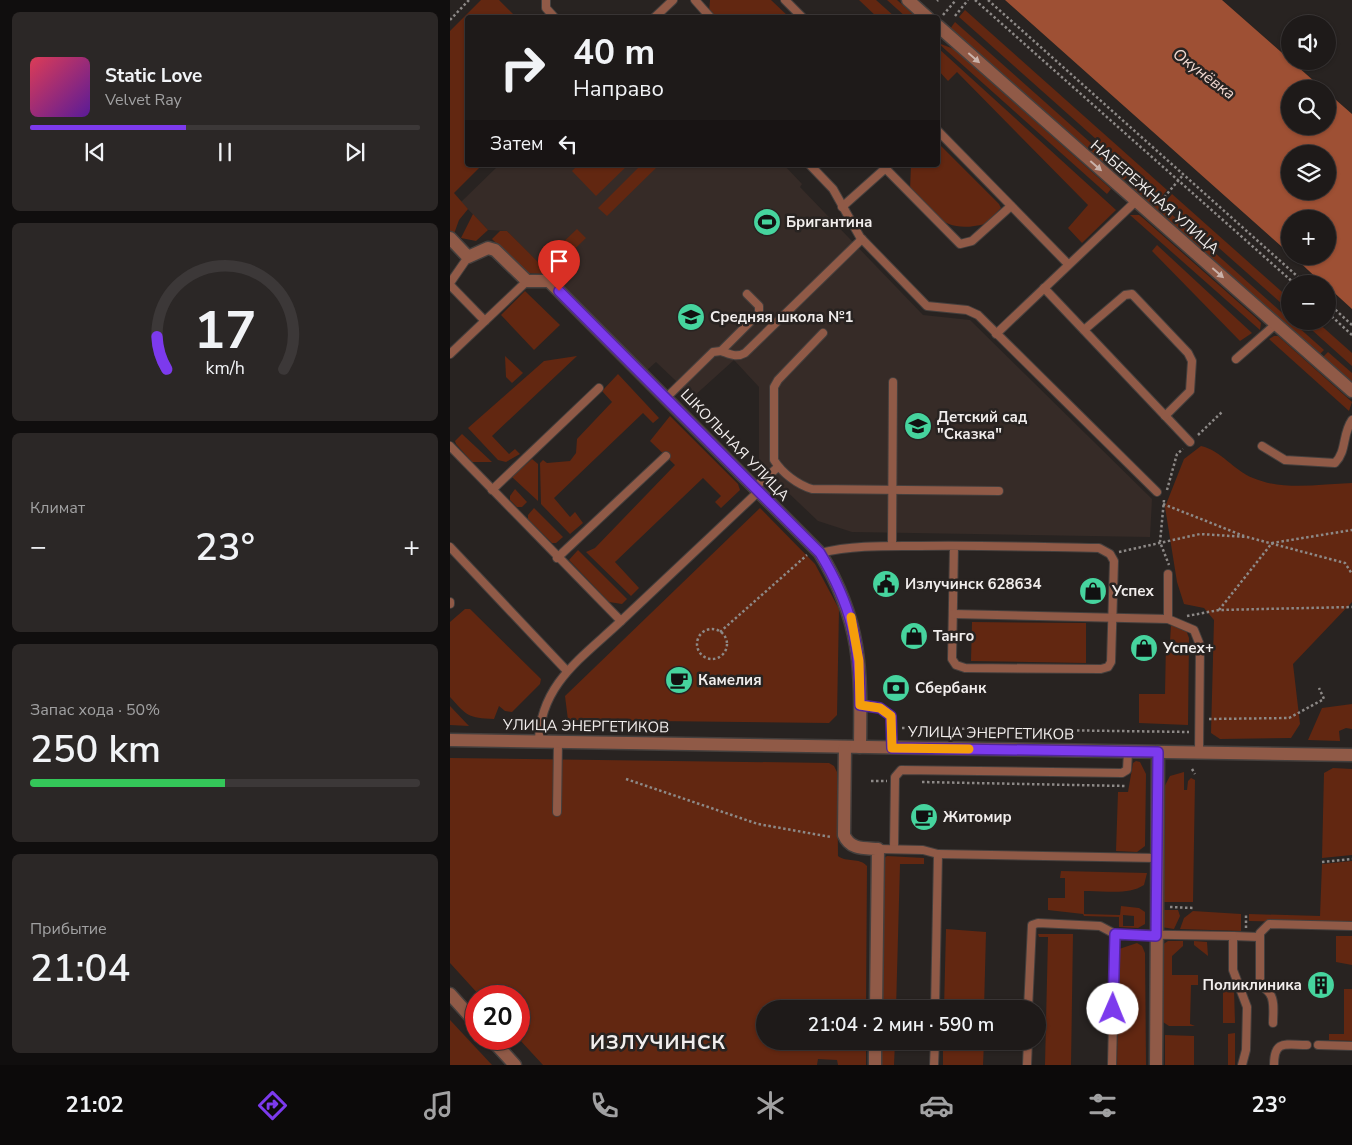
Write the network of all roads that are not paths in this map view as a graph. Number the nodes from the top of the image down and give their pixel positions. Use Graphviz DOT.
graph roads {
  1 [pos="546,0"];
  2 [pos="673,0"];
  3 [pos="695,0"];
  4 [pos="785,0"];
  5 [pos="908,0"];
  6 [pos="552,15"];
  7 [pos="657,15"];
  8 [pos="708,15"];
  9 [pos="800,15"];
  10 [pos="925,15"];
  11 [pos="940,21"];
  12 [pos="940,133"];
  13 [pos="812,167"];
  14 [pos="887,167"];
  15 [pos="1136,201"];
  16 [pos="1011,206"];
  17 [pos="842,207"];
  18 [pos="450,238"];
  19 [pos="862,239"];
  20 [pos="468,257"];
  21 [pos="1068,264"];
  22 [pos="527,281"];
  23 [pos="450,284"];
  24 [pos="1044,288"];
  25 [pos="747,294"];
  26 [pos="485,321"];
  27 [pos="1276,324"];
  28 [pos="1084,330"];
  29 [pos="823,333"];
  30 [pos="996,334"];
  31 [pos="721,351"];
  32 [pos="450,354"];
  33 [pos="1236,359"];
  34 [pos="893,382"];
  35 [pos="600,388"];
  36 [pos="1352,391"];
  37 [pos="666,398"];
  38 [pos="1165,416"];
  39 [pos="1352,420"];
  40 [pos="1190,442"];
  41 [pos="450,446"];
  42 [pos="1262,446"];
  43 [pos="666,456"];
  44 [pos="778,467"];
  45 [pos="492,490"];
  46 [pos="756,490"];
  47 [pos="892,490"];
  48 [pos="999,491"];
  49 [pos="1157,492"];
  50 [pos="892,546"];
  51 [pos="954,546"];
  52 [pos="450,547"];
  53 [pos="820,553"];
  54 [pos="558,558"];
  55 [pos="1168,574"];
  56 [pos="953,614"];
  57 [pos="1113,616"];
  58 [pos="1168,619"];
  59 [pos="621,621"];
  60 [pos="567,671"];
  61 [pos="860,705"];
  62 [pos="450,740"];
  63 [pos="539,741"];
  64 [pos="558,741"];
  65 [pos="845,747"];
  66 [pos="860,747"];
  67 [pos="892,748"];
  68 [pos="1128,752"];
  69 [pos="1158,752"];
  70 [pos="1199,753"];
  71 [pos="1352,755"];
  72 [pos="558,812"];
  73 [pos="894,848"];
  74 [pos="878,849"];
  75 [pos="938,854"];
  76 [pos="1157,858"];
  77 [pos="1352,926"];
  78 [pos="1115,934"];
  79 [pos="1156,936"];
  80 [pos="1233,936"];
  81 [pos="1260,937"];
  82 [pos="450,994"];
  83 [pos="876,1000"];
  84 [pos="935,1000"];
  85 [pos="1028,1000"];
  86 [pos="465,1011"];
  87 [pos="1273,1023"];
  88 [pos="1307,1045"];
  89 [pos="1318,1045"];
  90 [pos="1352,1046"];
  91 [pos="501,1050"];
  92 [pos="875,1050"];
  93 [pos="935,1050"];
  94 [pos="1028,1050"];
  95 [pos="515,1065"];
  96 [pos="875,1065"];
  97 [pos="934,1065"];
  98 [pos="1027,1065"];
  99 [pos="1112,1065"];
  100 [pos="1156,1065"];
  101 [pos="1242,1065"];
  102 [pos="1274,1065"];
  1 -- 6 [label="lane"];
  2 -- 7 [label="lane"];
  3 -- 8 [label="lane"];
  4 -- 9 [label="lane"];
  5 -- 10 [label="street"];
  11 -- 15 [label="street, НАБЕРЕЖНАЯ УЛИЦА, one-way"];
  12 -- 16 [label="lane"];
  13 -- 17 [label="lane"];
  14 -- 16 [label="lane"];
  14 -- 17 [label="lane"];
  15 -- 21 [label="lane"];
  15 -- 27 [label="street, НАБЕРЕЖНАЯ УЛИЦА, one-way"];
  16 -- 21 [label="lane"];
  17 -- 19 [label="lane"];
  18 -- 20 [label="street"];
  19 -- 30 [label="lane"];
  19 -- 31 [label="lane"];
  20 -- 22 [label="street"];
  20 -- 23 [label="lane"];
  21 -- 24 [label="lane"];
  22 -- 26 [label="lane"];
  22 -- 37 [label="street, ШКОЛЬНАЯ УЛИЦА"];
  23 -- 26 [label="lane"];
  24 -- 28 [label="lane"];
  24 -- 30 [label="lane"];
  25 -- 31 [label="lane"];
  26 -- 32 [label="lane"];
  27 -- 33 [label="lane"];
  27 -- 36 [label="street, НАБЕРЕЖНАЯ УЛИЦА"];
  28 -- 38 [label="lane"];
  28 -- 38 [label="lane"];
  29 -- 44 [label="lane"];
  30 -- 49 [label="lane"];
  31 -- 37 [label="lane"];
  34 -- 47 [label="lane"];
  35 -- 45 [label="lane"];
  37 -- 46 [label="street, ШКОЛЬНАЯ УЛИЦА"];
  38 -- 40 [label="lane"];
  39 -- 42 [label="lane"];
  41 -- 45 [label="lane"];
  43 -- 54 [label="lane"];
  44 -- 46 [label="lane"];
  44 -- 47 [label="lane"];
  45 -- 54 [label="lane"];
  46 -- 53 [label="street, ШКОЛЬНАЯ УЛИЦА"];
  46 -- 59 [label="lane"];
  47 -- 48 [label="lane"];
  47 -- 50 [label="lane"];
  50 -- 51 [label="lane"];
  50 -- 53 [label="lane"];
  51 -- 56 [label="lane"];
  51 -- 57 [label="lane"];
  52 -- 60 [label="lane"];
  53 -- 61 [label="street, ШКОЛЬНАЯ УЛИЦА"];
  54 -- 59 [label="lane"];
  55 -- 58 [label="lane"];
  56 -- 57 [label="lane"];
  56 -- 57 [label="lane"];
  57 -- 58 [label="lane"];
  58 -- 70 [label="lane"];
  59 -- 60 [label="lane"];
  60 -- 63 [label="lane"];
  61 -- 66 [label="street, ШКОЛЬНАЯ УЛИЦА"];
  61 -- 67 [label="lane"];
  62 -- 63 [label="street, УЛИЦА ЭНЕРГЕТИКОВ"];
  63 -- 64 [label="street, УЛИЦА ЭНЕРГЕТИКОВ"];
  64 -- 65 [label="street, УЛИЦА ЭНЕРГЕТИКОВ"];
  64 -- 72 [label="lane"];
  65 -- 66 [label="street, УЛИЦА ЭНЕРГЕТИКОВ"];
  65 -- 74 [label="street"];
  66 -- 67 [label="street, УЛИЦА ЭНЕРГЕТИКОВ"];
  67 -- 68 [label="street, УЛИЦА ЭНЕРГЕТИКОВ"];
  68 -- 69 [label="street, УЛИЦА ЭНЕРГЕТИКОВ"];
  68 -- 73 [label="lane"];
  69 -- 70 [label="street, УЛИЦА ЭНЕРГЕТИКОВ"];
  69 -- 76 [label="street"];
  70 -- 71 [label="street, УЛИЦА ЭНЕРГЕТИКОВ"];
  73 -- 74 [label="lane"];
  73 -- 75 [label="lane"];
  74 -- 83 [label="street"];
  75 -- 76 [label="lane"];
  75 -- 84 [label="lane"];
  76 -- 79 [label="street"];
  77 -- 81 [label="lane"];
  78 -- 79 [label="lane"];
  78 -- 85 [label="lane"];
  78 -- 99 [label="lane"];
  79 -- 80 [label="lane"];
  79 -- 100 [label="street"];
  80 -- 81 [label="lane"];
  80 -- 101 [label="lane"];
  81 -- 87 [label="lane"];
  82 -- 86 [label="street"];
  88 -- 102 [label="lane"];
  89 -- 90 [label="lane"];
  91 -- 95 [label="street"];
  92 -- 96 [label="street"];
  93 -- 97 [label="lane"];
  94 -- 98 [label="lane"];
}
